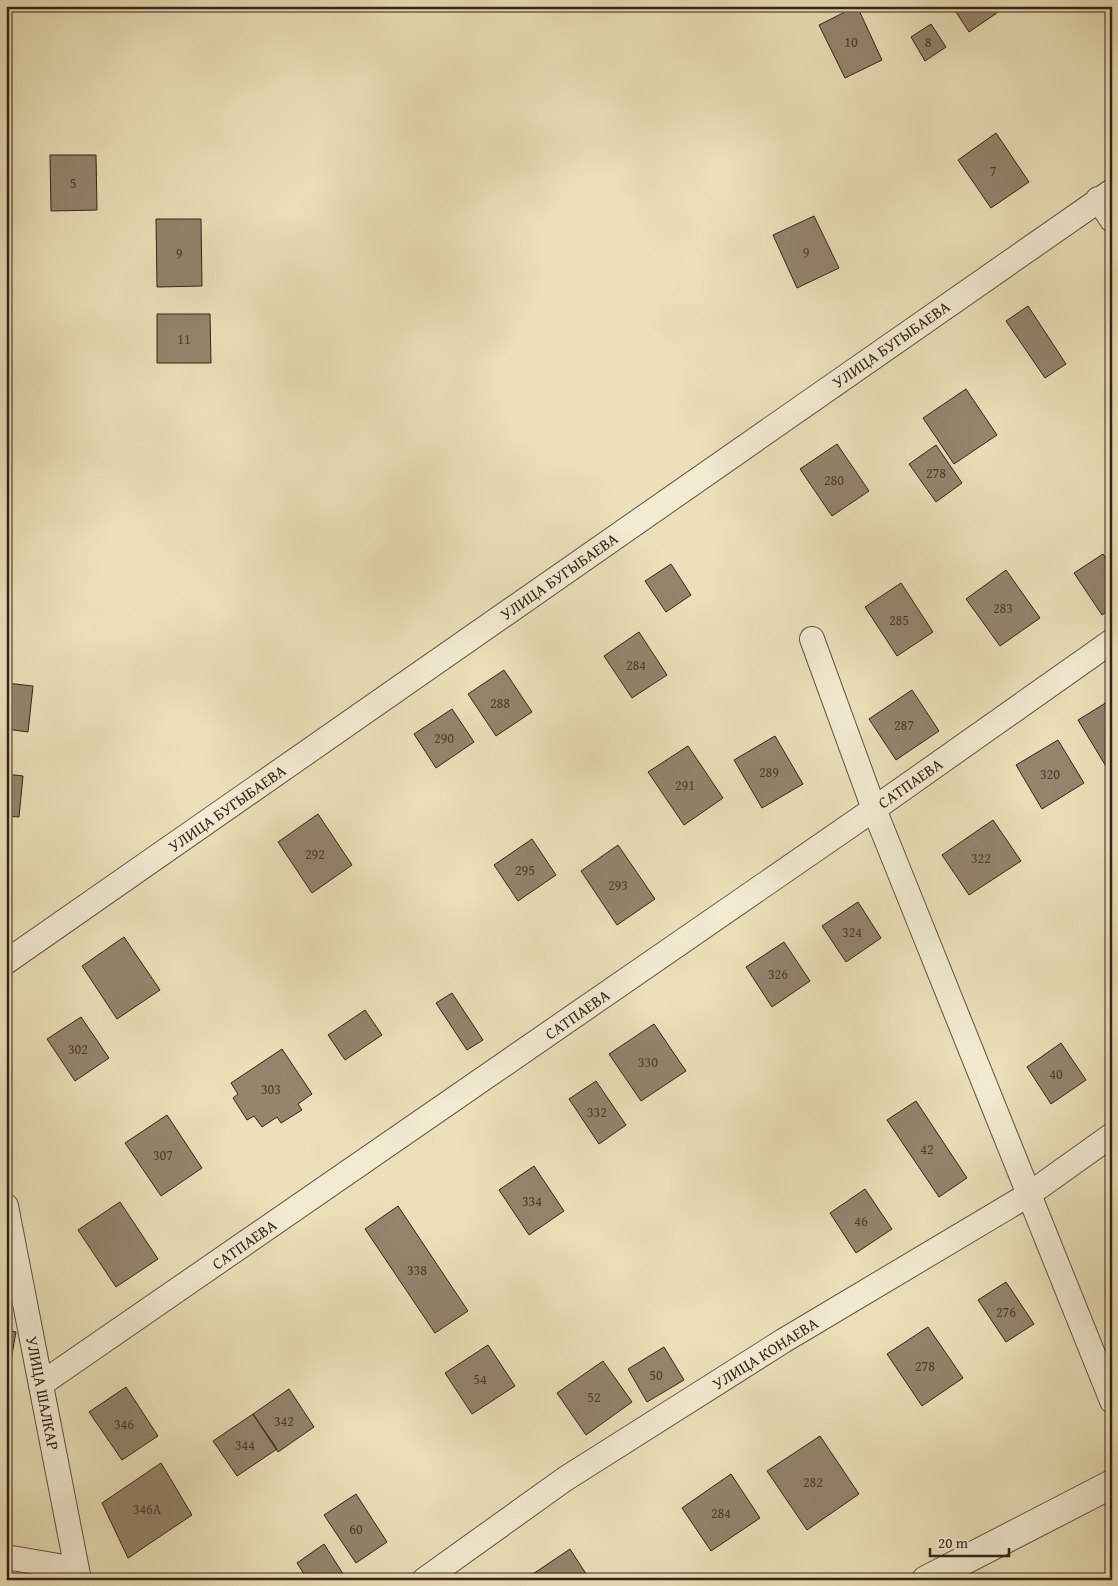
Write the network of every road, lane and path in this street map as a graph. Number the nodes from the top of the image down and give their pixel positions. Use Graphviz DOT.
graph roads {
  1 [pos="1105,195"];
  2 [pos="1112,220"];
  3 [pos="812,639"];
  4 [pos="1112,641"];
  5 [pos="874,809"];
  6 [pos="6,962"];
  7 [pos="1112,1134"];
  8 [pos="1028,1195"];
  9 [pos="6,1206"];
  10 [pos="41,1384"];
  11 [pos="1112,1401"];
  12 [pos="1112,1484"];
  13 [pos="6,1557"];
  14 [pos="78,1574"];
  15 [pos="424,1580"];
  16 [pos="926,1580"];
  1 -- 2 [label="street"];
  1 -- 6 [label="street, УЛИЦА БУГЫБАЕВА"];
  3 -- 5 [label="street"];
  4 -- 5 [label="street, САТПАЕВА"];
  5 -- 8 [label="street"];
  5 -- 10 [label="street, САТПАЕВА"];
  7 -- 8 [label="street, УЛИЦА КОНАЕВА"];
  8 -- 11 [label="street"];
  8 -- 15 [label="street, УЛИЦА КОНАЕВА"];
  9 -- 10 [label="street, УЛИЦА ШАЛКАР"];
  10 -- 14 [label="street, УЛИЦА ШАЛКАР"];
  12 -- 16 [label="street"];
  13 -- 14 [label="street"];
}
